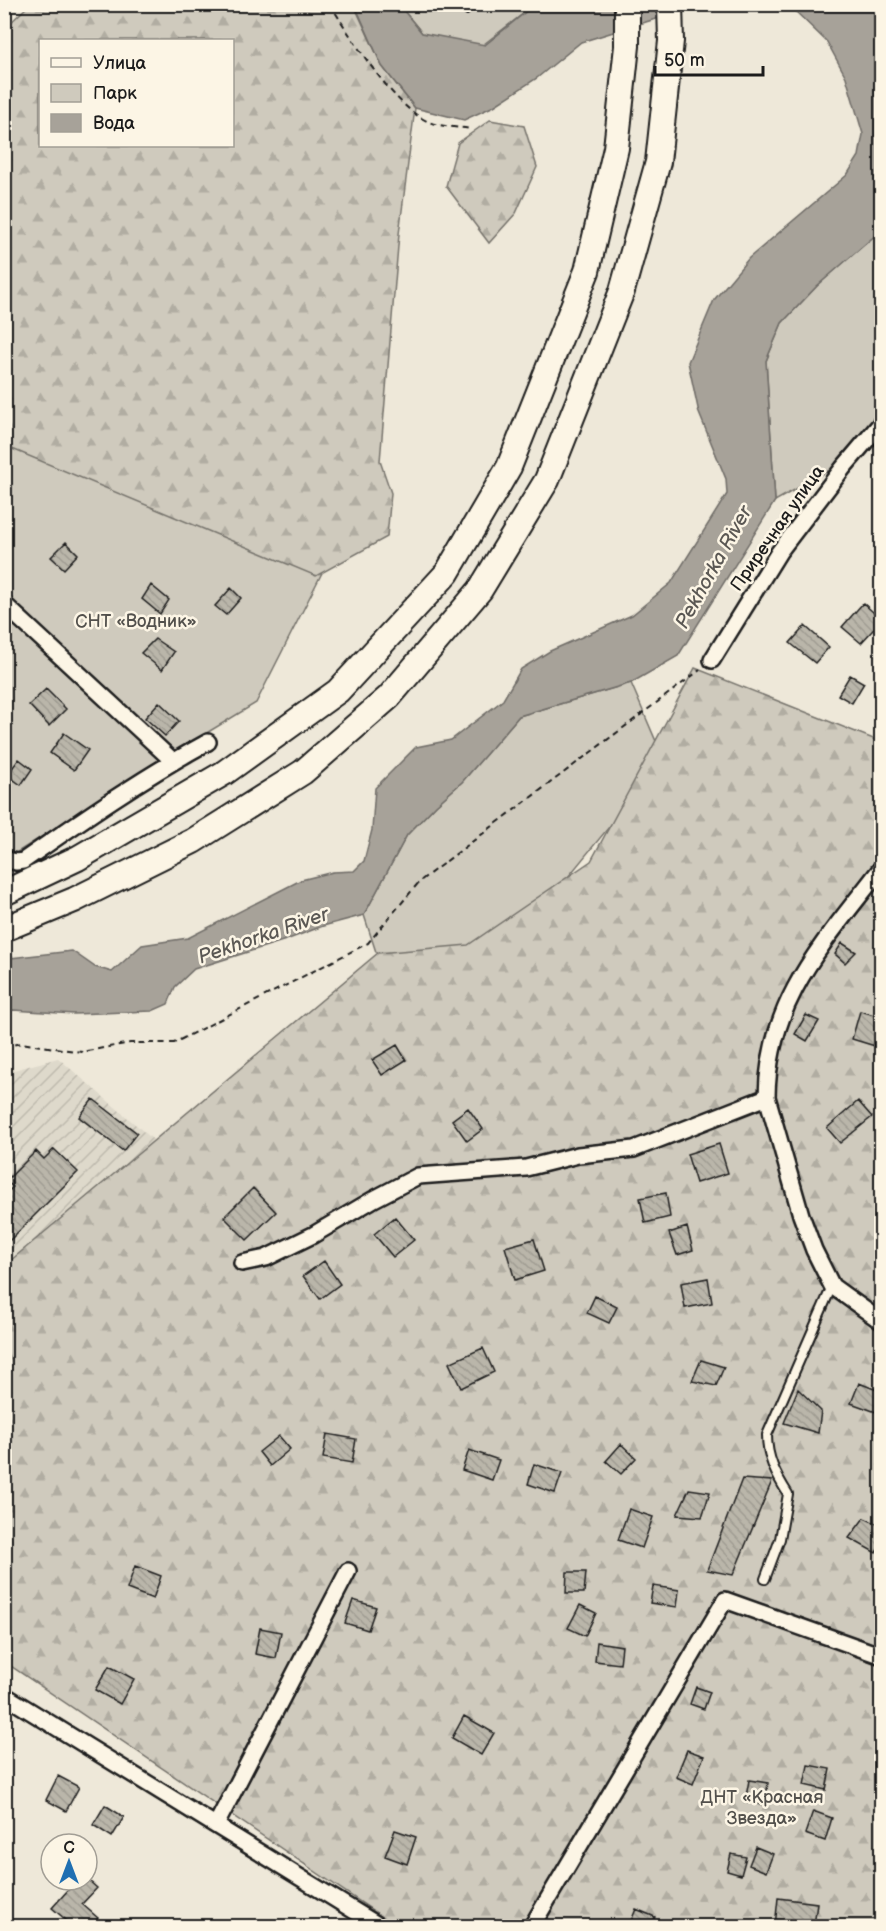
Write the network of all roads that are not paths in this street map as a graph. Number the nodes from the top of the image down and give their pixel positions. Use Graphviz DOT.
graph roads {
  1 [pos="627,4"];
  2 [pos="670,4"];
  3 [pos="882,422"];
  4 [pos="4,604"];
  5 [pos="712,660"];
  6 [pos="208,742"];
  7 [pos="173,761"];
  8 [pos="4,859"];
  9 [pos="882,867"];
  10 [pos="4,893"];
  11 [pos="4,929"];
  12 [pos="767,1097"];
  13 [pos="242,1263"];
  14 [pos="832,1286"];
  15 [pos="882,1322"];
  16 [pos="348,1571"];
  17 [pos="765,1579"];
  18 [pos="882,1656"];
  19 [pos="4,1695"];
  20 [pos="216,1825"];
  21 [pos="379,1926"];
  22 [pos="532,1926"];
  1 -- 10 [label="main road"];
  2 -- 11 [label="main road"];
  3 -- 5 [label="street, Приречная улица"];
  4 -- 7 [label="street"];
  6 -- 7 [label="street"];
  7 -- 8 [label="street"];
  9 -- 12 [label="street"];
  12 -- 13 [label="street"];
  12 -- 14 [label="street"];
  14 -- 15 [label="street"];
  14 -- 17 [label="lane"];
  16 -- 20 [label="street"];
  18 -- 22 [label="street"];
  19 -- 20 [label="street"];
  20 -- 21 [label="street"];
}
